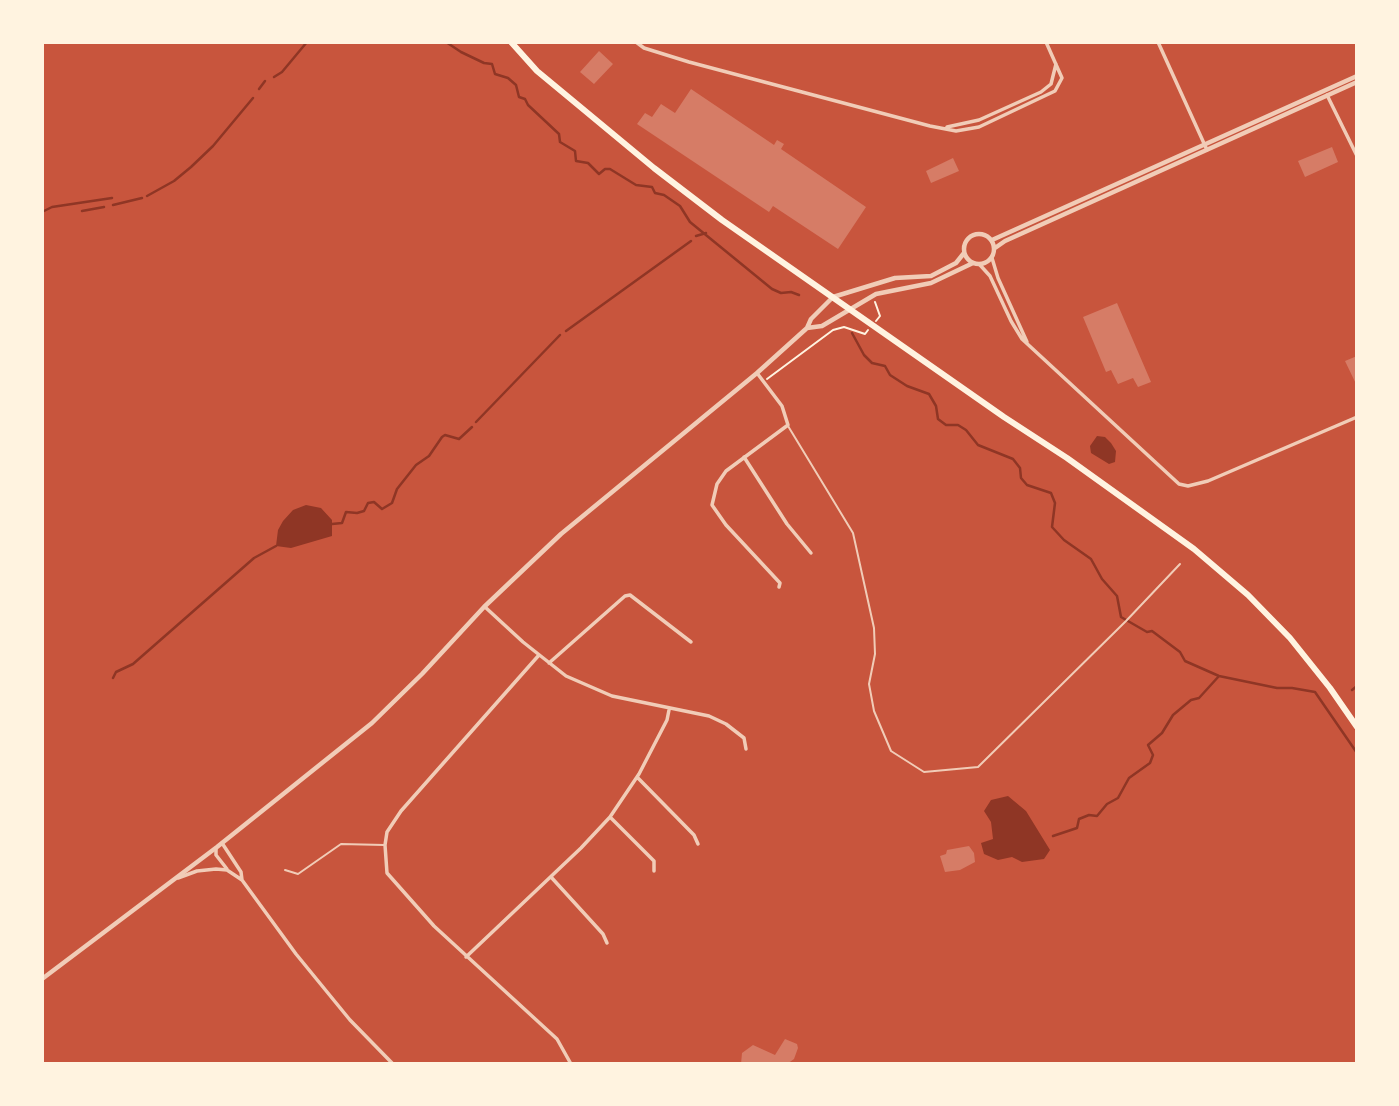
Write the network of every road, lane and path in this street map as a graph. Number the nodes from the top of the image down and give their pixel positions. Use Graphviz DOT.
graph roads {
  1 [pos="510,42"];
  2 [pos="636,42"];
  3 [pos="1046,42"];
  4 [pos="1158,42"];
  5 [pos="1056,64"];
  6 [pos="1357,76"];
  7 [pos="1357,82"];
  8 [pos="1326,93"];
  9 [pos="945,128"];
  10 [pos="1206,148"];
  11 [pos="1357,156"];
  12 [pos="992,240"];
  13 [pos="995,248"];
  14 [pos="964,253"];
  15 [pos="992,258"];
  16 [pos="973,263"];
  17 [pos="980,265"];
  18 [pos="833,297"];
  19 [pos="877,304"];
  20 [pos="850,308"];
  21 [pos="880,316"];
  22 [pos="807,328"];
  23 [pos="865,334"];
  24 [pos="1027,342"];
  25 [pos="757,373"];
  26 [pos="763,381"];
  27 [pos="1357,417"];
  28 [pos="788,425"];
  29 [pos="744,457"];
  30 [pos="811,552"];
  31 [pos="1180,564"];
  32 [pos="779,587"];
  33 [pos="484,607"];
  34 [pos="691,642"];
  35 [pos="539,655"];
  36 [pos="549,663"];
  37 [pos="668,710"];
  38 [pos="1357,727"];
  39 [pos="746,749"];
  40 [pos="637,777"];
  41 [pos="610,817"];
  42 [pos="222,842"];
  43 [pos="698,844"];
  44 [pos="385,845"];
  45 [pos="217,847"];
  46 [pos="228,870"];
  47 [pos="285,870"];
  48 [pos="654,871"];
  49 [pos="551,877"];
  50 [pos="242,880"];
  51 [pos="172,881"];
  52 [pos="607,943"];
  53 [pos="466,957"];
  54 [pos="42,979"];
  55 [pos="393,1064"];
  56 [pos="571,1064"];
  1 -- 18 [label="main road"];
  2 -- 9 [label="street"];
  3 -- 5 [label="street"];
  4 -- 10 [label="street"];
  5 -- 9 [label="street"];
  5 -- 9 [label="street"];
  6 -- 8 [label="street"];
  7 -- 8 [label="street"];
  8 -- 10 [label="street"];
  8 -- 11 [label="street"];
  10 -- 12 [label="street"];
  10 -- 13 [label="street"];
  12 -- 13 [label="street"];
  12 -- 14 [label="street"];
  13 -- 15 [label="street"];
  14 -- 16 [label="street"];
  14 -- 18 [label="street"];
  15 -- 17 [label="street"];
  15 -- 24 [label="street"];
  16 -- 17 [label="street"];
  16 -- 20 [label="street"];
  17 -- 24 [label="street"];
  18 -- 20 [label="main road"];
  18 -- 22 [label="street"];
  19 -- 21 [label="path"];
  20 -- 22 [label="street"];
  20 -- 38 [label="main road"];
  22 -- 25 [label="street"];
  23 -- 26 [label="path"];
  24 -- 27 [label="street"];
  25 -- 26 [label="street"];
  25 -- 33 [label="street"];
  26 -- 28 [label="street"];
  28 -- 29 [label="street"];
  28 -- 31 [label="lane"];
  29 -- 30 [label="street"];
  29 -- 32 [label="street"];
  33 -- 35 [label="street"];
  33 -- 42 [label="street"];
  34 -- 36 [label="street"];
  35 -- 36 [label="street"];
  35 -- 44 [label="street"];
  36 -- 37 [label="street"];
  37 -- 39 [label="street"];
  37 -- 40 [label="street"];
  40 -- 41 [label="street"];
  40 -- 43 [label="street"];
  41 -- 48 [label="street"];
  41 -- 49 [label="street"];
  42 -- 45 [label="street"];
  42 -- 50 [label="street"];
  44 -- 47 [label="lane"];
  44 -- 53 [label="street"];
  45 -- 46 [label="street"];
  45 -- 51 [label="street"];
  46 -- 50 [label="street"];
  46 -- 51 [label="street"];
  49 -- 52 [label="street"];
  49 -- 53 [label="street"];
  50 -- 55 [label="street"];
  51 -- 54 [label="street"];
  53 -- 56 [label="street"];
}
